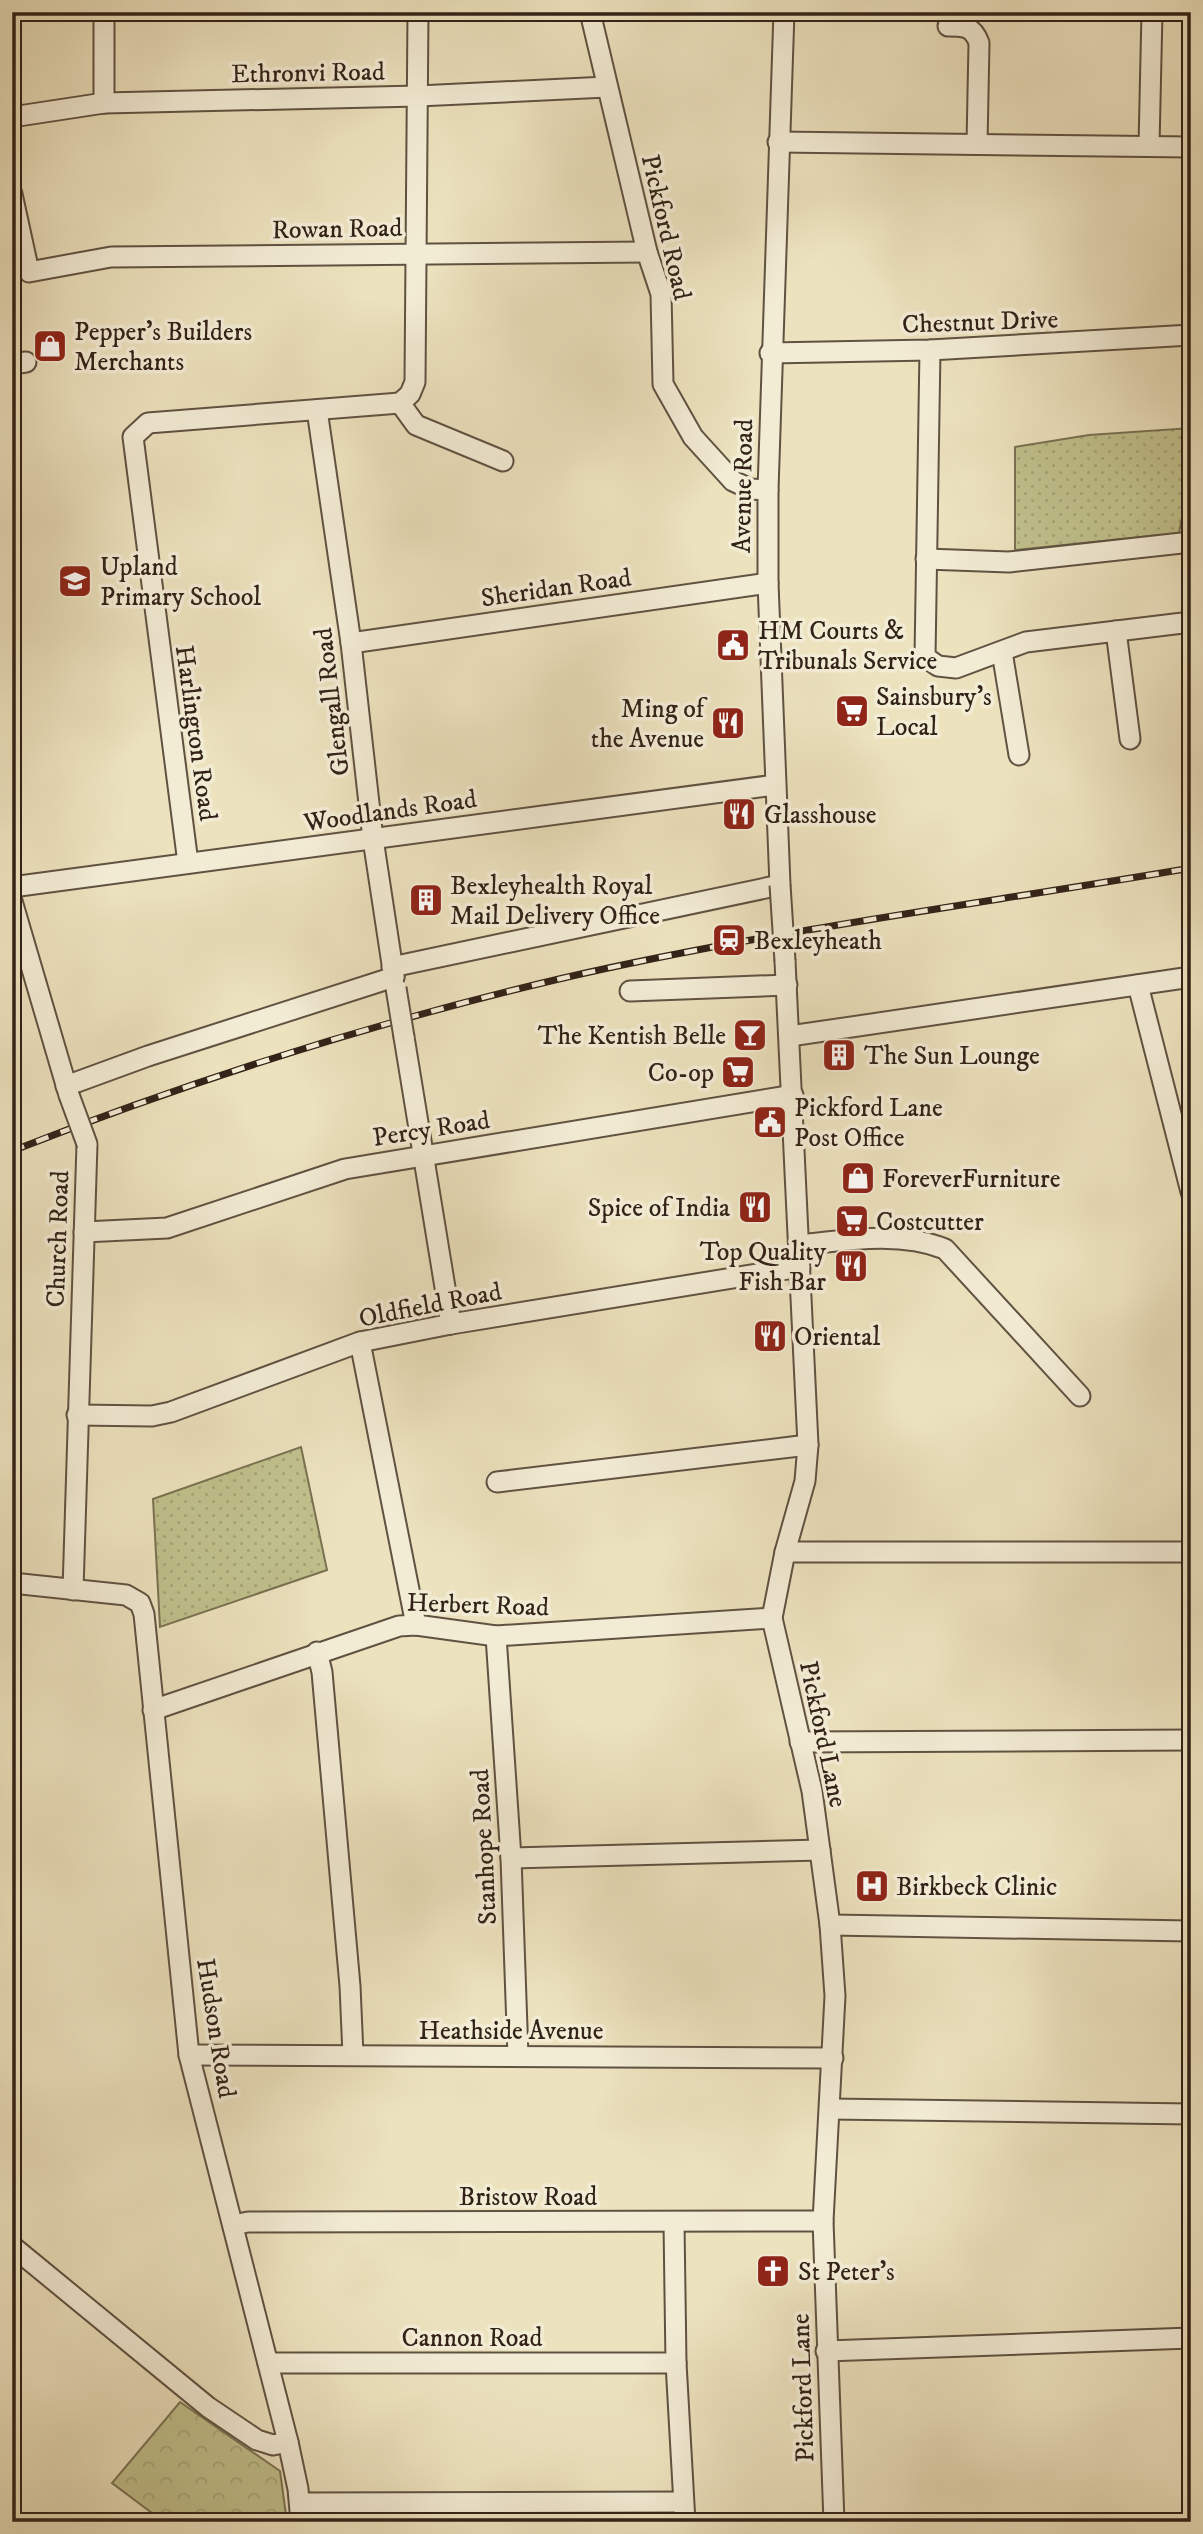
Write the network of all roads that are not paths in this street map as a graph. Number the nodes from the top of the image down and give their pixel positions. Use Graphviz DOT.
graph roads {
  1 [pos="104,12"];
  2 [pos="418,12"];
  3 [pos="590,12"];
  4 [pos="784,12"];
  5 [pos="1152,12"];
  6 [pos="948,26"];
  7 [pos="607,87"];
  8 [pos="418,96"];
  9 [pos="104,103"];
  10 [pos="12,117"];
  11 [pos="778,142"];
  12 [pos="977,144"];
  13 [pos="1149,146"];
  14 [pos="1191,147"];
  15 [pos="12,194"];
  16 [pos="647,252"];
  17 [pos="416,254"];
  18 [pos="1191,335"];
  19 [pos="930,351"];
  20 [pos="771,353"];
  21 [pos="400,403"];
  22 [pos="317,410"];
  23 [pos="503,461"];
  24 [pos="768,490"];
  25 [pos="1191,542"];
  26 [pos="926,559"];
  27 [pos="768,583"];
  28 [pos="1191,622"];
  29 [pos="1116,631"];
  30 [pos="351,643"];
  31 [pos="1002,652"];
  32 [pos="1130,739"];
  33 [pos="1019,755"];
  34 [pos="775,785"];
  35 [pos="373,839"];
  36 [pos="188,863"];
  37 [pos="780,885"];
  38 [pos="12,887"];
  39 [pos="12,901"];
  40 [pos="785,961"];
  41 [pos="1191,977"];
  42 [pos="394,978"];
  43 [pos="787,985"];
  44 [pos="1138,985"];
  45 [pos="630,991"];
  46 [pos="790,1036"];
  47 [pos="67,1090"];
  48 [pos="793,1095"];
  49 [pos="423,1156"];
  50 [pos="1191,1192"];
  51 [pos="84,1232"];
  52 [pos="800,1245"];
  53 [pos="800,1267"];
  54 [pos="452,1324"];
  55 [pos="360,1342"];
  56 [pos="1080,1396"];
  57 [pos="78,1415"];
  58 [pos="808,1445"];
  59 [pos="497,1482"];
  60 [pos="785,1552"];
  61 [pos="1191,1552"];
  62 [pos="12,1583"];
  63 [pos="73,1591"];
  64 [pos="772,1618"];
  65 [pos="416,1625"];
  66 [pos="496,1636"];
  67 [pos="317,1652"];
  68 [pos="153,1710"];
  69 [pos="1191,1740"];
  70 [pos="800,1742"];
  71 [pos="820,1850"];
  72 [pos="511,1858"];
  73 [pos="830,1925"];
  74 [pos="1191,1931"];
  75 [pos="189,2055"];
  76 [pos="353,2055"];
  77 [pos="518,2056"];
  78 [pos="833,2058"];
  79 [pos="830,2109"];
  80 [pos="1191,2114"];
  81 [pos="823,2221"];
  82 [pos="674,2223"];
  83 [pos="233,2225"];
  84 [pos="12,2246"];
  85 [pos="1191,2338"];
  86 [pos="827,2351"];
  87 [pos="268,2363"];
  88 [pos="676,2363"];
  89 [pos="288,2442"];
  90 [pos="682,2502"];
  91 [pos="301,2513"];
  92 [pos="685,2522"];
  93 [pos="834,2522"];
  1 -- 9 [label="street"];
  2 -- 8 [label="street"];
  3 -- 7 [label="street, Pickford Road"];
  4 -- 11 [label="street, Avenue Road"];
  5 -- 13 [label="street"];
  6 -- 12 [label="street"];
  7 -- 8 [label="street, Ethronvi Road"];
  7 -- 16 [label="street, Pickford Road"];
  8 -- 9 [label="street, Ethronvi Road"];
  8 -- 17 [label="street"];
  9 -- 10 [label="street, Ethronvi Road"];
  11 -- 12 [label="street"];
  11 -- 20 [label="street, Avenue Road"];
  12 -- 13 [label="street"];
  13 -- 14 [label="street"];
  15 -- 17 [label="street, Rowan Road"];
  16 -- 17 [label="street, Rowan Road"];
  16 -- 24 [label="street, Pickford Road"];
  17 -- 21 [label="street"];
  18 -- 19 [label="street, Chestnut Drive"];
  19 -- 20 [label="street, Chestnut Drive"];
  19 -- 26 [label="street"];
  20 -- 24 [label="street, Avenue Road"];
  21 -- 22 [label="street"];
  21 -- 23 [label="street"];
  22 -- 30 [label="street, Glengall Road"];
  22 -- 36 [label="street, Harlington Road"];
  24 -- 27 [label="street, Avenue Road"];
  25 -- 26 [label="street"];
  26 -- 31 [label="street"];
  27 -- 30 [label="street, Sheridan Road"];
  27 -- 34 [label="street, Avenue Road"];
  28 -- 29 [label="street"];
  29 -- 31 [label="street"];
  29 -- 32 [label="street"];
  30 -- 35 [label="street, Glengall Road"];
  31 -- 33 [label="street"];
  34 -- 35 [label="street, Woodlands Road"];
  34 -- 37 [label="street, Avenue Road"];
  35 -- 36 [label="street, Woodlands Road"];
  35 -- 42 [label="street, Glengall Road"];
  36 -- 38 [label="street, Woodlands Road"];
  37 -- 40 [label="street, Avenue Road, bridge"];
  37 -- 42 [label="street"];
  39 -- 47 [label="street, Church Road"];
  40 -- 43 [label="street, Pickford Lane"];
  41 -- 44 [label="street"];
  42 -- 47 [label="street"];
  42 -- 49 [label="street, Glengall Road, bridge"];
  43 -- 45 [label="street"];
  43 -- 46 [label="street, Pickford Lane"];
  44 -- 46 [label="street"];
  44 -- 50 [label="street"];
  46 -- 48 [label="street, Pickford Lane"];
  47 -- 51 [label="street, Church Road, bridge"];
  48 -- 49 [label="street, Percy Road"];
  48 -- 52 [label="street, Pickford Lane"];
  49 -- 51 [label="street, Percy Road"];
  49 -- 54 [label="street, Glengall Road"];
  51 -- 57 [label="street, Church Road"];
  52 -- 53 [label="street, Pickford Lane"];
  52 -- 56 [label="street"];
  53 -- 54 [label="street, Oldfield Road"];
  53 -- 58 [label="street, Pickford Lane"];
  54 -- 55 [label="street, Oldfield Road"];
  55 -- 57 [label="street, Oldfield Road"];
  55 -- 65 [label="street"];
  57 -- 63 [label="street, Church Road"];
  58 -- 59 [label="street"];
  58 -- 60 [label="street, Pickford Lane"];
  60 -- 61 [label="street"];
  60 -- 64 [label="street, Pickford Lane"];
  62 -- 63 [label="street"];
  63 -- 68 [label="street, Hudson Road"];
  64 -- 66 [label="street, Herbert Road"];
  64 -- 70 [label="street, Pickford Lane"];
  65 -- 66 [label="street, Herbert Road"];
  65 -- 67 [label="street, Herbert Road"];
  66 -- 72 [label="street, Stanhope Road"];
  67 -- 68 [label="street, Herbert Road"];
  67 -- 76 [label="street"];
  68 -- 75 [label="street, Hudson Road"];
  69 -- 70 [label="street"];
  70 -- 71 [label="street, Pickford Lane"];
  71 -- 72 [label="street"];
  71 -- 73 [label="street, Pickford Lane"];
  72 -- 77 [label="street, Stanhope Road"];
  73 -- 74 [label="street"];
  73 -- 78 [label="street, Pickford Lane"];
  75 -- 76 [label="street, Heathside Avenue"];
  75 -- 83 [label="street, Hudson Road"];
  76 -- 77 [label="street, Heathside Avenue"];
  77 -- 78 [label="street, Heathside Avenue"];
  78 -- 79 [label="street, Pickford Lane"];
  79 -- 80 [label="street"];
  79 -- 81 [label="street, Pickford Lane"];
  81 -- 82 [label="street, Bristow Road"];
  81 -- 86 [label="street, Pickford Lane"];
  82 -- 83 [label="street, Bristow Road"];
  82 -- 88 [label="street"];
  83 -- 87 [label="street, Hudson Road"];
  84 -- 89 [label="street"];
  85 -- 86 [label="street"];
  86 -- 93 [label="street, Pickford Lane"];
  87 -- 88 [label="street, Cannon Road"];
  87 -- 89 [label="street, Hudson Road"];
  88 -- 90 [label="street"];
  89 -- 91 [label="street, Hudson Road"];
  90 -- 91 [label="street"];
  90 -- 92 [label="street"];
}
